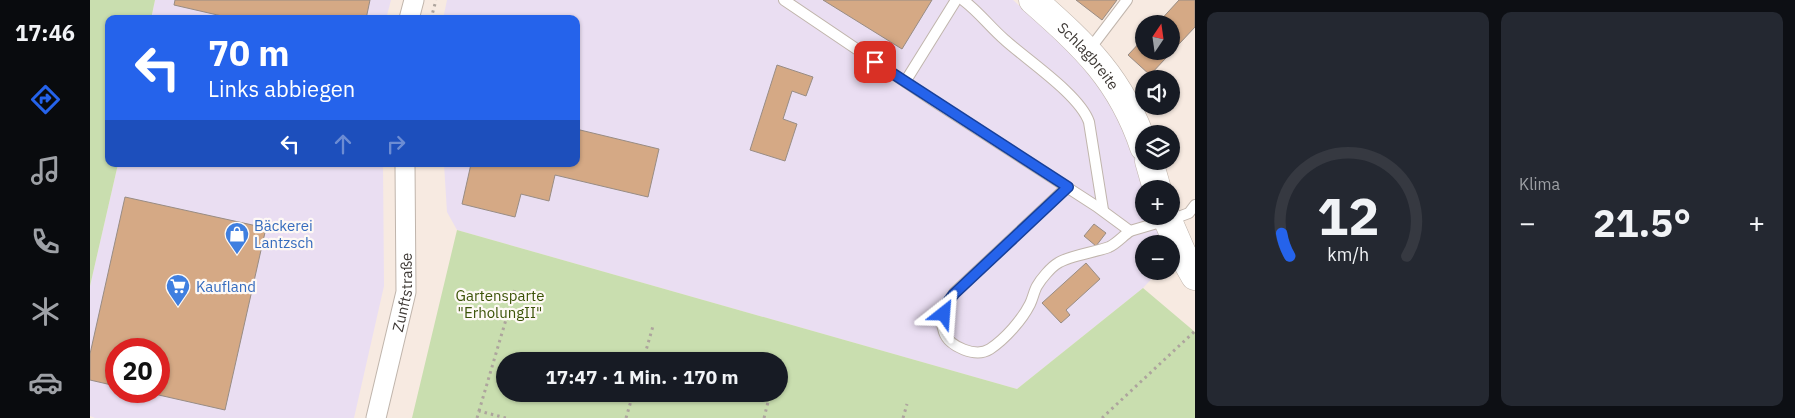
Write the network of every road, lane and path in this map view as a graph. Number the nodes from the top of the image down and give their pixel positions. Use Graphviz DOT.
graph roads {
  1 [pos="414,0"];
  2 [pos="436,0"];
  3 [pos="784,0"];
  4 [pos="956,0"];
  5 [pos="963,0"];
  6 [pos="1033,0"];
  7 [pos="1128,0"];
  8 [pos="976,4"];
  9 [pos="410,15"];
  10 [pos="432,15"];
  11 [pos="1088,51"];
  12 [pos="905,82"];
  13 [pos="1137,125"];
  14 [pos="405,167"];
  15 [pos="1068,187"];
  16 [pos="1195,206"];
  17 [pos="1103,210"];
  18 [pos="1180,214"];
  19 [pos="1147,225"];
  20 [pos="1170,225"];
  21 [pos="1130,231"];
  22 [pos="1195,276"];
  23 [pos="515,290"];
  24 [pos="653,326"];
  25 [pos="1195,332"];
  26 [pos="646,352"];
  27 [pos="631,402"];
  28 [pos="768,402"];
  29 [pos="907,404"];
  30 [pos="479,411"];
  31 [pos="376,418"];
  32 [pos="477,418"];
  33 [pos="506,418"];
  34 [pos="626,418"];
  35 [pos="764,418"];
  36 [pos="903,418"];
  37 [pos="1102,418"];
  1 -- 9 [label="street"];
  2 -- 10 [label="path"];
  3 -- 12 [label="lane"];
  4 -- 12 [label="lane"];
  5 -- 8 [label="lane"];
  6 -- 11 [label="street, Schlagbreite"];
  7 -- 11 [label="lane"];
  8 -- 17 [label="lane"];
  11 -- 13 [label="street, Schlagbreite"];
  12 -- 15 [label="lane"];
  14 -- 31 [label="street, Zunftstraße"];
  15 -- 17 [label="lane"];
  15 -- 21 [label="lane"];
  16 -- 18 [label="lane"];
  17 -- 21 [label="lane"];
  19 -- 21 [label="lane"];
  20 -- 22 [label="street"];
  23 -- 30 [label="path"];
  24 -- 26 [label="path"];
  25 -- 37 [label="path"];
  27 -- 34 [label="path"];
  28 -- 35 [label="path"];
  29 -- 36 [label="path"];
  30 -- 32 [label="path"];
  30 -- 33 [label="path"];
}
